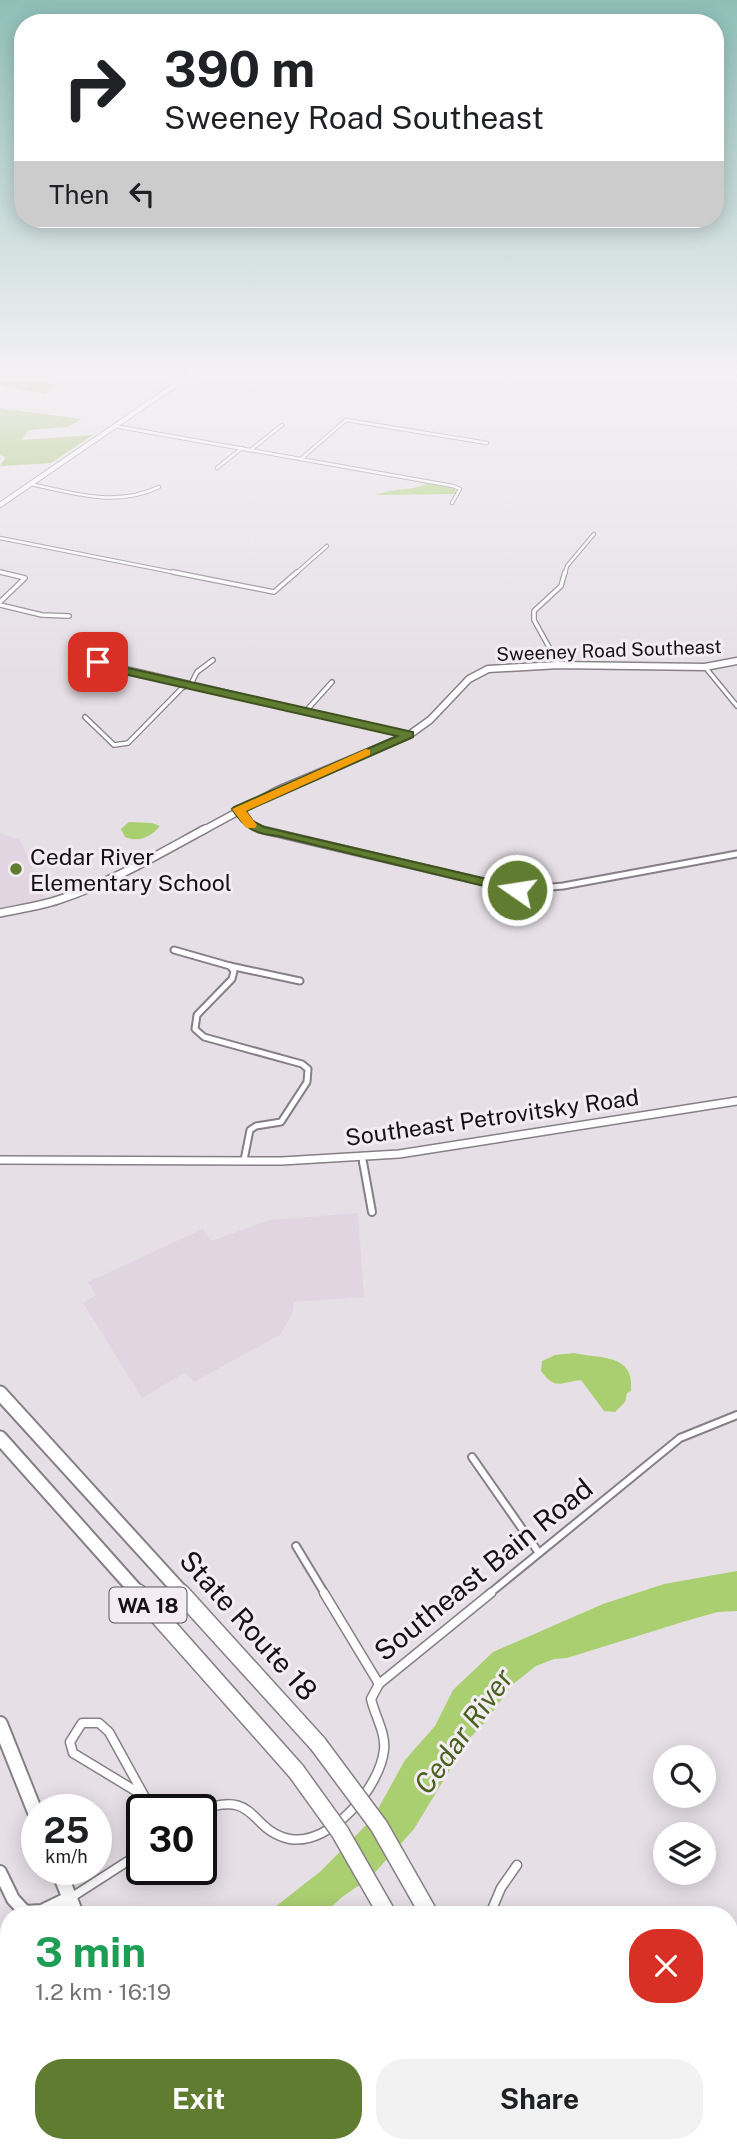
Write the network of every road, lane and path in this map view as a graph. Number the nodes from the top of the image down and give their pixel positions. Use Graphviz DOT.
graph roads {
  1 [pos="45,474"];
  2 [pos="390,474"];
  3 [pos="31,484"];
  4 [pos="159,487"];
  5 [pos="452,503"];
  6 [pos="0,505"];
  7 [pos="594,534"];
  8 [pos="0,538"];
  9 [pos="327,546"];
  10 [pos="0,572"];
  11 [pos="0,603"];
  12 [pos="69,616"];
  13 [pos="213,660"];
  14 [pos="737,661"];
  15 [pos="98,662"];
  16 [pos="559,666"];
  17 [pos="705,667"];
  18 [pos="332,682"];
  19 [pos="191,684"];
  20 [pos="737,706"];
  21 [pos="305,712"];
  22 [pos="85,717"];
  23 [pos="409,735"];
  24 [pos="238,809"];
  25 [pos="737,854"];
  26 [pos="0,913"];
  27 [pos="174,950"];
  28 [pos="230,966"];
  29 [pos="300,981"];
  30 [pos="197,1032"];
  31 [pos="297,1096"];
  32 [pos="737,1101"];
  33 [pos="362,1156"];
  34 [pos="0,1160"];
  35 [pos="244,1160"];
  36 [pos="373,1212"];
  37 [pos="0,1393"];
  38 [pos="737,1415"];
  39 [pos="0,1438"];
  40 [pos="472,1457"];
  41 [pos="296,1546"];
  42 [pos="539,1553"];
  43 [pos="379,1684"];
  44 [pos="0,1724"];
  45 [pos="28,1794"];
  46 [pos="144,1796"];
  47 [pos="217,1804"];
  48 [pos="126,1863"];
  49 [pos="517,1865"];
  50 [pos="0,1871"];
  51 [pos="64,1885"];
  52 [pos="69,1898"];
  53 [pos="17,1906"];
  54 [pos="54,1906"];
  55 [pos="72,1906"];
  56 [pos="382,1906"];
  57 [pos="424,1906"];
  58 [pos="493,1906"];
  1 -- 3 [label="street"];
  2 -- 5 [label="street"];
  3 -- 4 [label="street"];
  3 -- 6 [label="street"];
  7 -- 16 [label="street"];
  8 -- 9 [label="street"];
  10 -- 11 [label="street"];
  11 -- 12 [label="street"];
  13 -- 19 [label="street"];
  14 -- 17 [label="street, Sweeney Road Southeast"];
  15 -- 19 [label="street"];
  16 -- 17 [label="street, Sweeney Road Southeast"];
  16 -- 23 [label="street, Sweeney Road Southeast"];
  17 -- 20 [label="street"];
  18 -- 21 [label="street"];
  19 -- 21 [label="street"];
  19 -- 22 [label="street"];
  21 -- 23 [label="street"];
  23 -- 24 [label="street, Sweeney Road Southeast"];
  24 -- 25 [label="street"];
  24 -- 26 [label="street, Sweeney Road Southeast"];
  27 -- 28 [label="street"];
  28 -- 29 [label="street"];
  28 -- 30 [label="street"];
  30 -- 31 [label="street"];
  31 -- 35 [label="street"];
  32 -- 33 [label="street, Southeast Petrovitsky Road"];
  33 -- 35 [label="street, Southeast Petrovitsky Road"];
  33 -- 36 [label="street"];
  34 -- 35 [label="street, Southeast Petrovitsky Road"];
  37 -- 57 [label="highway, State Route 18 / WA 18, bridge"];
  38 -- 42 [label="street, Southeast Bain Road"];
  39 -- 56 [label="highway, WA 18, bridge"];
  40 -- 42 [label="street"];
  41 -- 43 [label="street"];
  42 -- 43 [label="street, Southeast Bain Road"];
  43 -- 47 [label="street, Southeast Bain Road"];
  44 -- 45 [label="main road"];
  46 -- 46 [label="street"];
  48 -- 52 [label="street"];
  49 -- 58 [label="street"];
  50 -- 53 [label="street"];
  51 -- 52 [label="main road"];
  52 -- 54 [label="street"];
  52 -- 55 [label="main road"];
}
